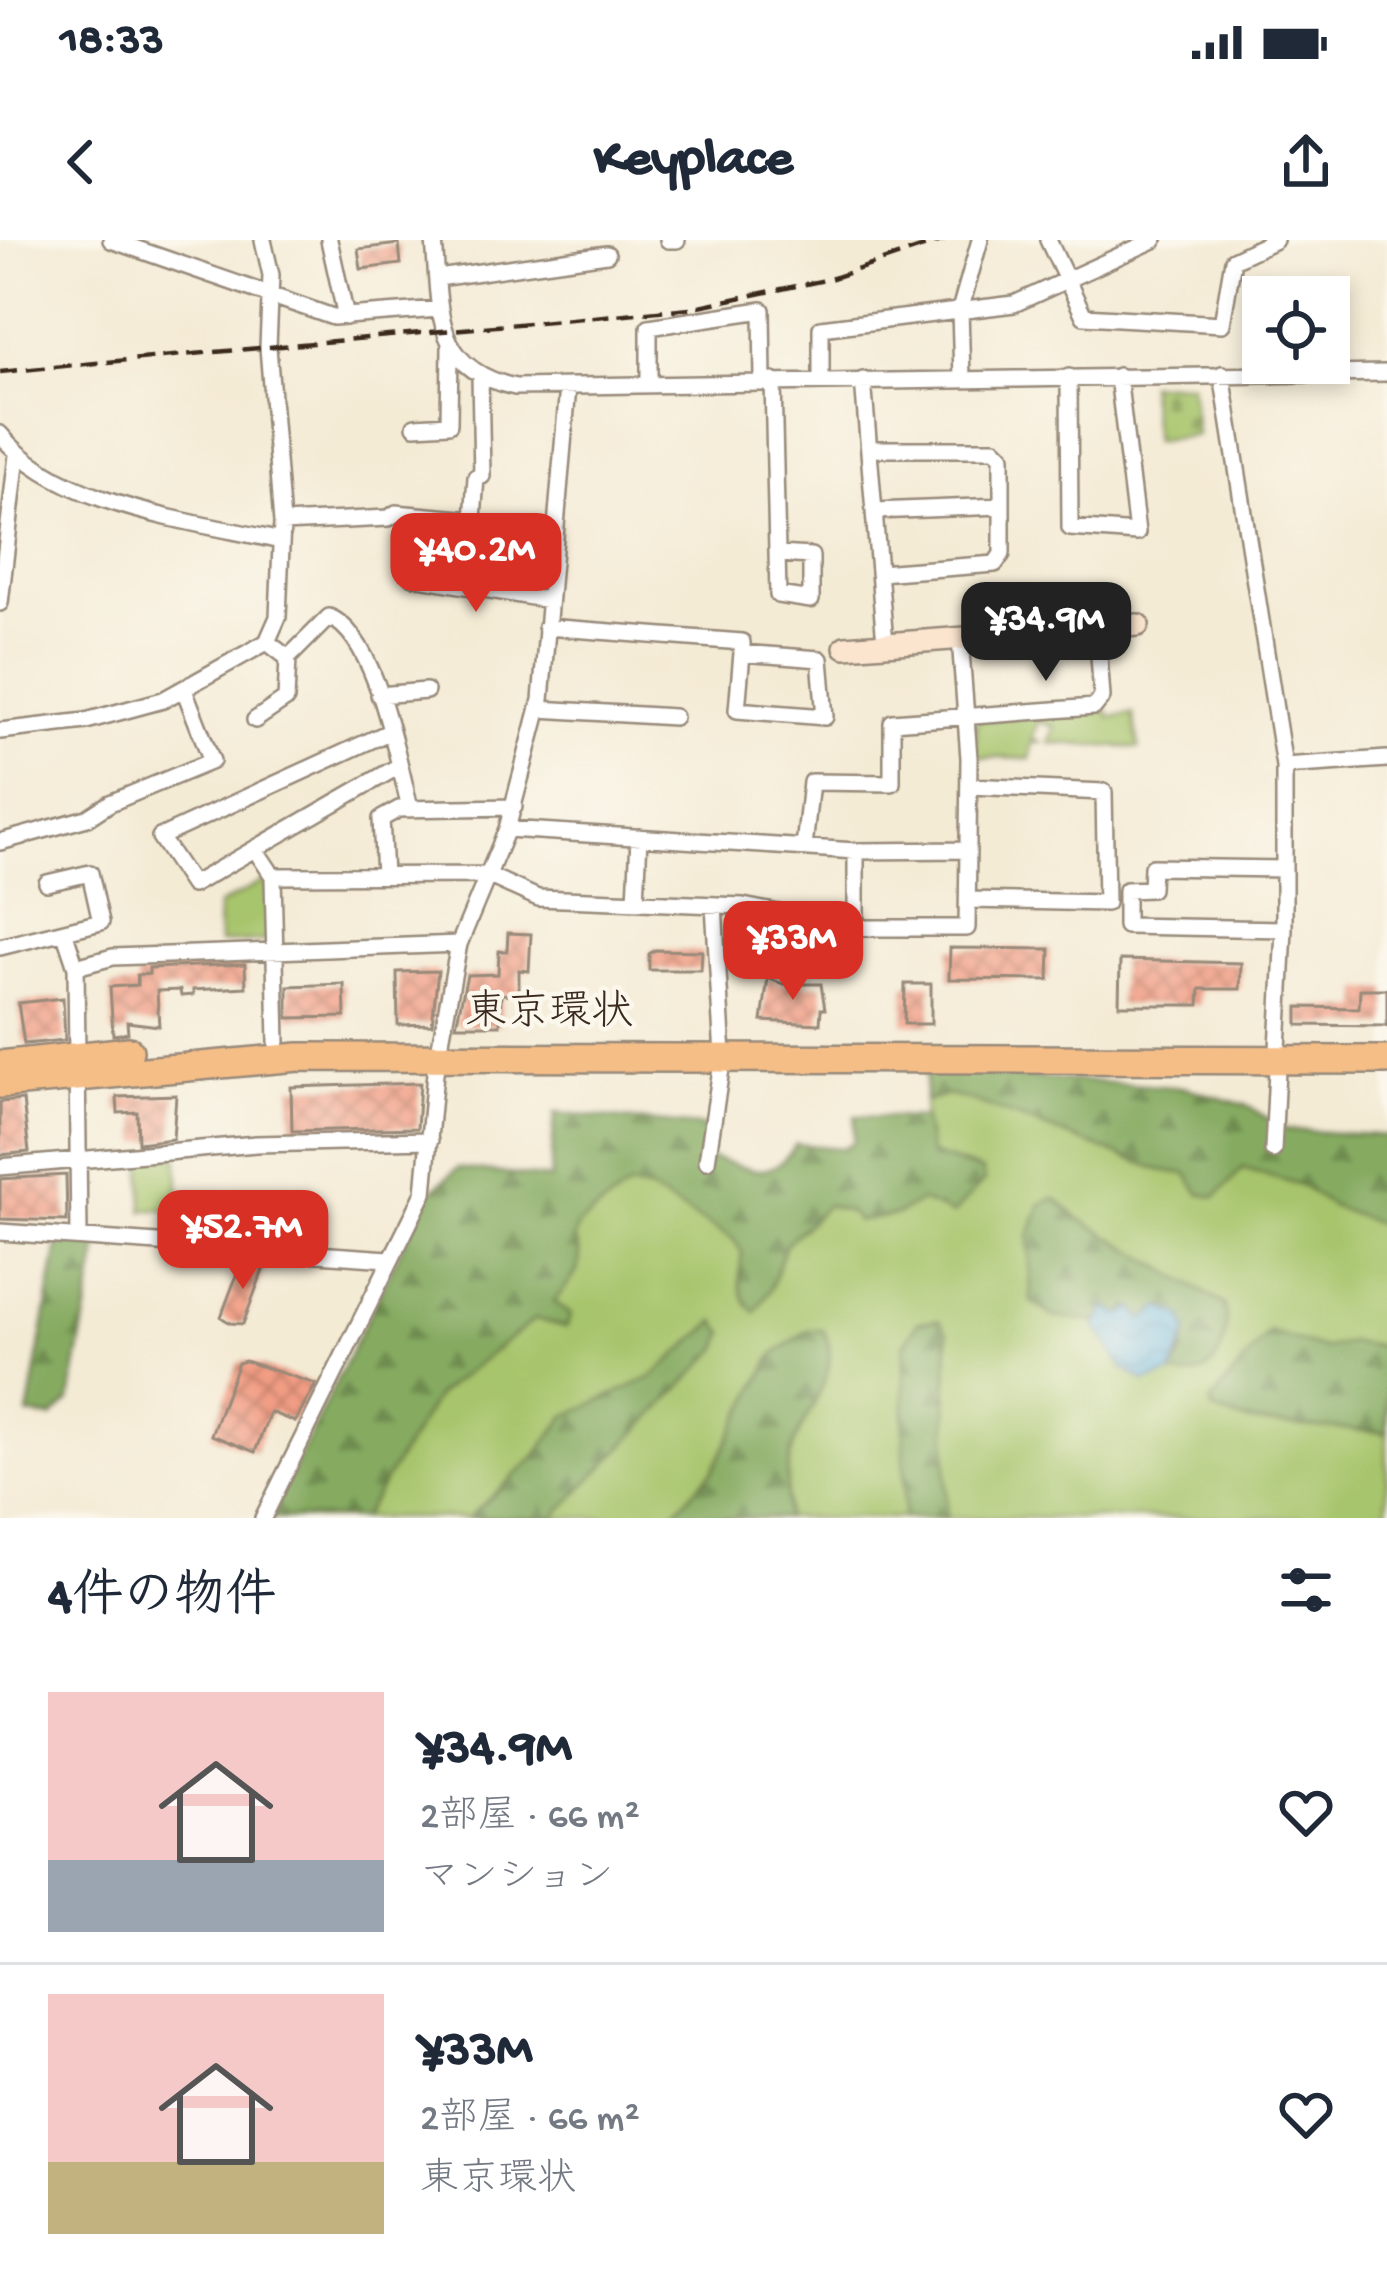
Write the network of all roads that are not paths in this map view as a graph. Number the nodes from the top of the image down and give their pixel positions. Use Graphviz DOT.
graph roads {
  1 [pos="111,240"];
  2 [pos="263,240"];
  3 [pos="329,240"];
  4 [pos="434,240"];
  5 [pos="668,240"];
  6 [pos="677,240"];
  7 [pos="980,240"];
  8 [pos="1048,240"];
  9 [pos="1154,240"];
  10 [pos="1275,240"];
  11 [pos="607,254"];
  12 [pos="438,278"];
  13 [pos="1067,282"];
  14 [pos="271,296"];
  15 [pos="439,309"];
  16 [pos="960,310"];
  17 [pos="346,317"];
  18 [pos="450,346"];
  19 [pos="1387,373"];
  20 [pos="1222,374"];
  21 [pos="480,375"];
  22 [pos="1118,376"];
  23 [pos="1070,377"];
  24 [pos="962,378"];
  25 [pos="821,380"];
  26 [pos="863,380"];
  27 [pos="768,381"];
  28 [pos="649,383"];
  29 [pos="568,387"];
  30 [pos="415,426"];
  31 [pos="0,434"];
  32 [pos="869,449"];
  33 [pos="17,455"];
  34 [pos="1002,506"];
  35 [pos="874,511"];
  36 [pos="281,532"];
  37 [pos="779,554"];
  38 [pos="879,574"];
  39 [pos="413,577"];
  40 [pos="549,600"];
  41 [pos="0,603"];
  42 [pos="1138,625"];
  43 [pos="546,627"];
  44 [pos="1097,628"];
  45 [pos="960,638"];
  46 [pos="267,642"];
  47 [pos="885,643"];
  48 [pos="845,647"];
  49 [pos="742,653"];
  50 [pos="288,658"];
  51 [pos="426,691"];
  52 [pos="185,692"];
  53 [pos="379,695"];
  54 [pos="539,709"];
  55 [pos="966,715"];
  56 [pos="674,717"];
  57 [pos="255,720"];
  58 [pos="0,731"];
  59 [pos="389,732"];
  60 [pos="1387,759"];
  61 [pos="399,766"];
  62 [pos="1284,766"];
  63 [pos="969,787"];
  64 [pos="514,807"];
  65 [pos="410,808"];
  66 [pos="507,829"];
  67 [pos="639,838"];
  68 [pos="0,842"];
  69 [pos="804,847"];
  70 [pos="255,849"];
  71 [pos="968,850"];
  72 [pos="856,851"];
  73 [pos="1283,869"];
  74 [pos="487,874"];
  75 [pos="384,875"];
  76 [pos="273,876"];
  77 [pos="47,883"];
  78 [pos="968,900"];
  79 [pos="636,901"];
  80 [pos="714,905"];
  81 [pos="856,928"];
  82 [pos="1284,929"];
  83 [pos="64,931"];
  84 [pos="459,944"];
  85 [pos="0,946"];
  86 [pos="274,947"];
  87 [pos="76,967"];
  88 [pos="277,1042"];
  89 [pos="1387,1043"];
  90 [pos="721,1048"];
  91 [pos="440,1049"];
  92 [pos="1279,1050"];
  93 [pos="1387,1060"];
  94 [pos="78,1064"];
  95 [pos="0,1065"];
  96 [pos="0,1084"];
  97 [pos="430,1140"];
  98 [pos="1273,1150"];
  99 [pos="80,1157"];
  100 [pos="707,1160"];
  101 [pos="0,1167"];
  102 [pos="0,1232"];
  103 [pos="79,1235"];
  104 [pos="389,1259"];
  105 [pos="262,1518"];
  1 -- 14 [label="street"];
  2 -- 14 [label="street"];
  3 -- 17 [label="street"];
  4 -- 12 [label="street"];
  5 -- 6 [label="street"];
  7 -- 16 [label="street"];
  8 -- 13 [label="street"];
  9 -- 13 [label="street"];
  10 -- 13 [label="street"];
  11 -- 12 [label="street"];
  12 -- 15 [label="street"];
  13 -- 16 [label="street"];
  14 -- 17 [label="street"];
  14 -- 36 [label="street"];
  15 -- 17 [label="street"];
  15 -- 18 [label="street"];
  16 -- 24 [label="street"];
  16 -- 25 [label="street"];
  18 -- 21 [label="street"];
  18 -- 30 [label="street"];
  19 -- 20 [label="street"];
  20 -- 22 [label="street"];
  20 -- 62 [label="street"];
  21 -- 29 [label="street"];
  21 -- 36 [label="street"];
  22 -- 23 [label="street"];
  22 -- 23 [label="street"];
  23 -- 24 [label="street"];
  24 -- 26 [label="street"];
  25 -- 26 [label="street"];
  25 -- 27 [label="street"];
  26 -- 32 [label="street"];
  27 -- 28 [label="street"];
  27 -- 28 [label="street"];
  27 -- 37 [label="street"];
  28 -- 29 [label="street"];
  29 -- 40 [label="street"];
  31 -- 33 [label="street"];
  32 -- 34 [label="street"];
  32 -- 35 [label="street"];
  33 -- 36 [label="street"];
  33 -- 41 [label="street"];
  34 -- 35 [label="street"];
  34 -- 38 [label="street"];
  35 -- 38 [label="street"];
  36 -- 46 [label="street"];
  38 -- 47 [label="street"];
  39 -- 40 [label="street"];
  40 -- 43 [label="street"];
  42 -- 44 [label="street"];
  43 -- 49 [label="street"];
  43 -- 54 [label="street"];
  44 -- 45 [label="street"];
  44 -- 55 [label="street"];
  45 -- 47 [label="street"];
  45 -- 55 [label="street"];
  46 -- 50 [label="street"];
  46 -- 52 [label="street"];
  47 -- 48 [label="street"];
  49 -- 49 [label="street"];
  50 -- 53 [label="street"];
  50 -- 57 [label="street"];
  51 -- 53 [label="street"];
  52 -- 58 [label="street"];
  52 -- 68 [label="street"];
  53 -- 59 [label="street"];
  54 -- 56 [label="street"];
  54 -- 64 [label="street"];
  55 -- 63 [label="street"];
  55 -- 69 [label="street"];
  59 -- 61 [label="street"];
  59 -- 70 [label="street"];
  60 -- 62 [label="street"];
  61 -- 65 [label="street"];
  61 -- 70 [label="street"];
  62 -- 73 [label="street"];
  63 -- 71 [label="street"];
  63 -- 78 [label="street"];
  64 -- 65 [label="street"];
  64 -- 66 [label="street"];
  65 -- 75 [label="street"];
  66 -- 67 [label="street"];
  66 -- 74 [label="street"];
  67 -- 69 [label="street"];
  67 -- 79 [label="street"];
  69 -- 72 [label="street"];
  70 -- 76 [label="street"];
  71 -- 72 [label="street"];
  71 -- 78 [label="street"];
  72 -- 81 [label="street"];
  73 -- 82 [label="street"];
  73 -- 82 [label="street"];
  74 -- 75 [label="street"];
  74 -- 79 [label="street"];
  74 -- 84 [label="street"];
  75 -- 76 [label="street"];
  76 -- 86 [label="street"];
  77 -- 83 [label="street"];
  78 -- 81 [label="street"];
  79 -- 80 [label="street"];
  80 -- 81 [label="street"];
  80 -- 90 [label="street"];
  82 -- 92 [label="street"];
  83 -- 85 [label="street"];
  83 -- 87 [label="street"];
  84 -- 86 [label="street"];
  84 -- 91 [label="street"];
  86 -- 87 [label="street"];
  86 -- 88 [label="street"];
  87 -- 94 [label="street"];
  88 -- 91 [label="highway, 東京環状"];
  88 -- 94 [label="highway, 東京環状"];
  89 -- 92 [label="highway, 東京環状"];
  90 -- 91 [label="highway, 東京環状"];
  90 -- 92 [label="highway, 東京環状"];
  90 -- 100 [label="street"];
  91 -- 94 [label="highway, 東京環状"];
  91 -- 97 [label="street"];
  92 -- 93 [label="highway, 東京環状"];
  92 -- 98 [label="street"];
  94 -- 95 [label="highway, 東京環状"];
  94 -- 96 [label="highway, 東京環状"];
  94 -- 99 [label="street"];
  97 -- 99 [label="street"];
  97 -- 104 [label="street"];
  99 -- 101 [label="street"];
  99 -- 103 [label="street"];
  102 -- 103 [label="street"];
  103 -- 104 [label="street"];
  104 -- 105 [label="street"];
}
